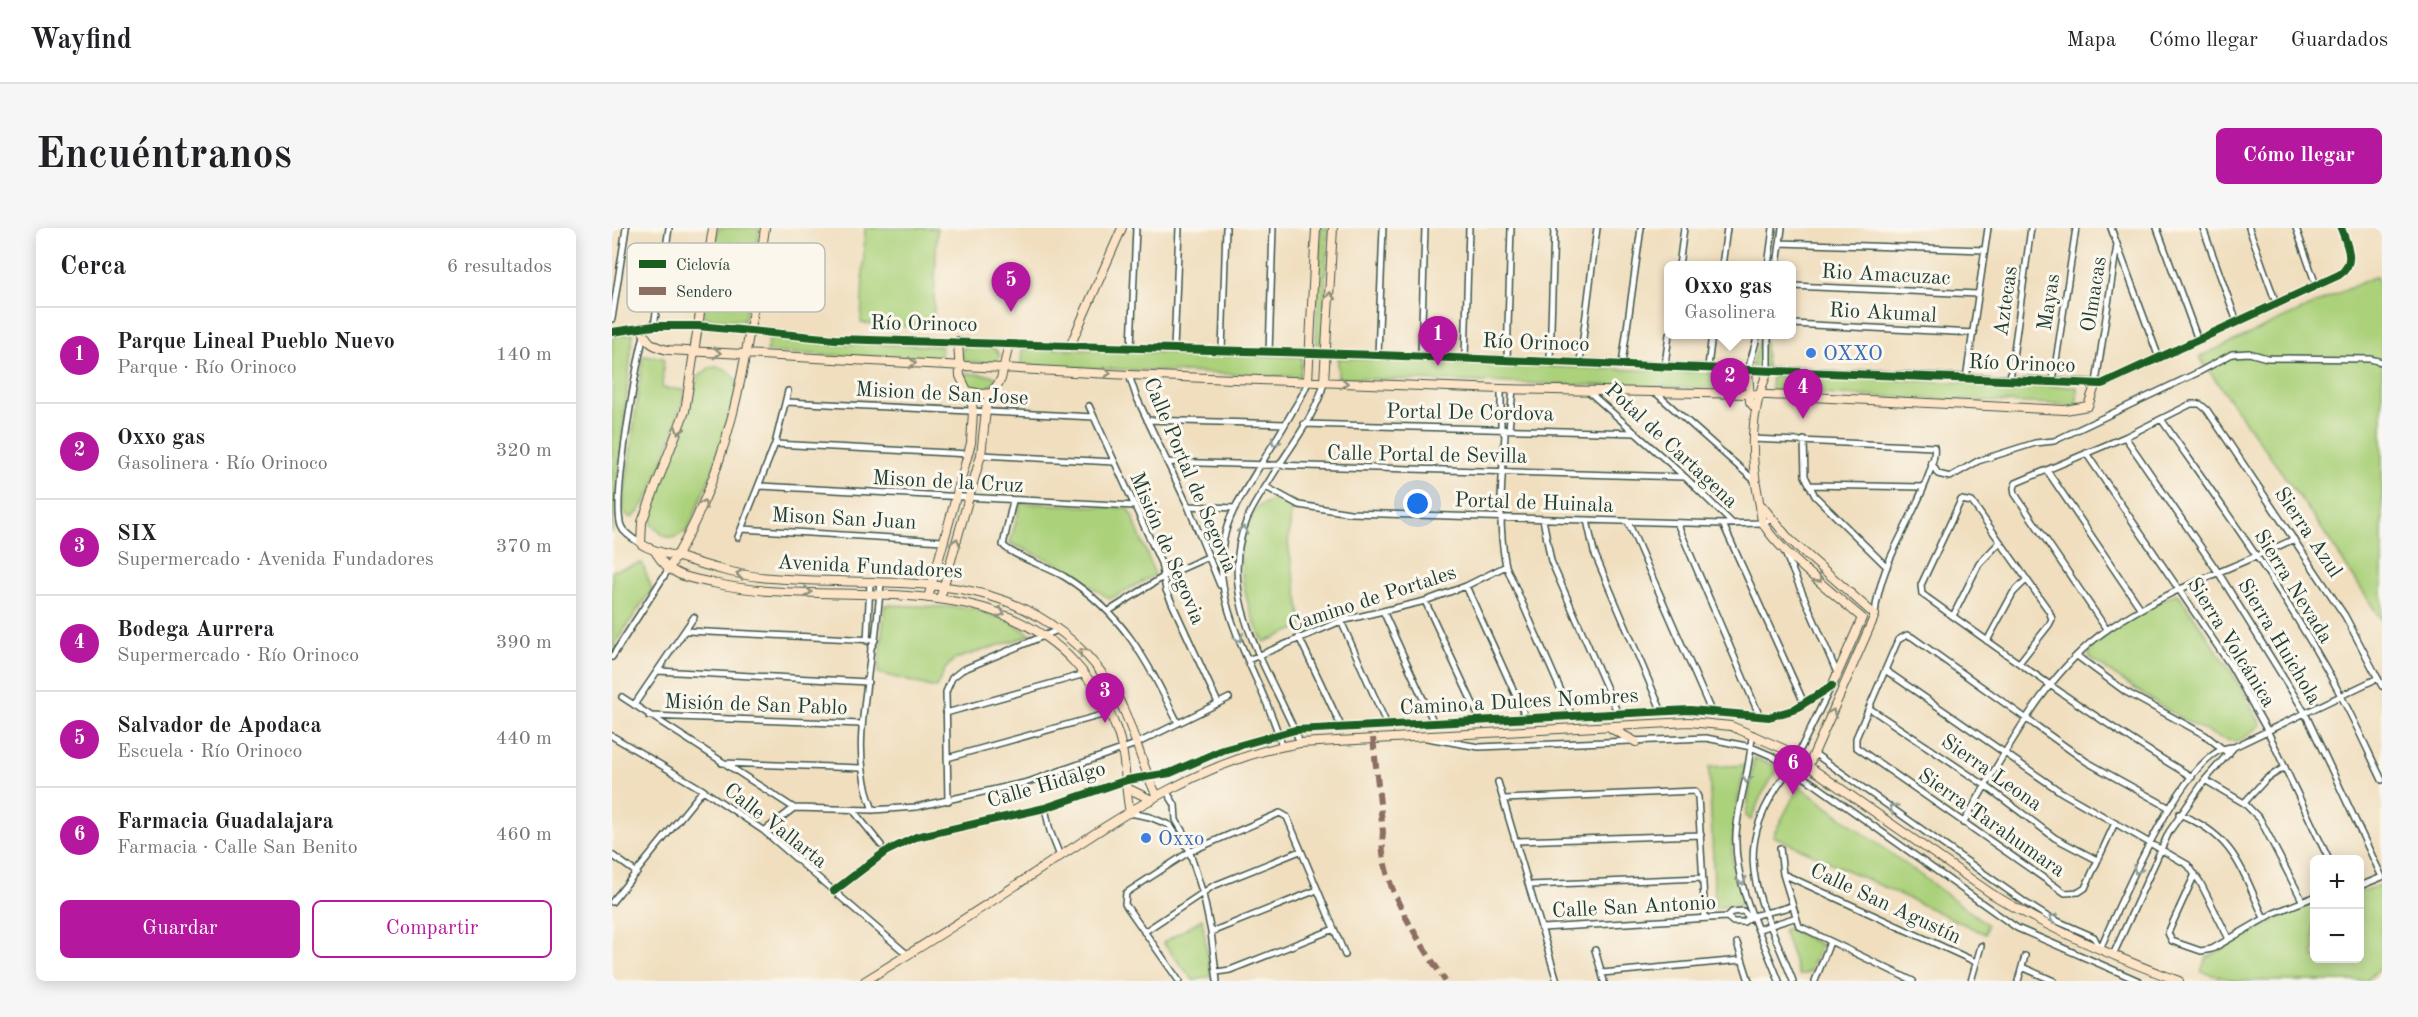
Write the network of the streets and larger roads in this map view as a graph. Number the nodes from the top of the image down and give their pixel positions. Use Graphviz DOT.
graph roads {
  1 [pos="626,228"];
  2 [pos="669,228"];
  3 [pos="712,228"];
  4 [pos="765,228"];
  5 [pos="1122,228"];
  6 [pos="1136,228"];
  7 [pos="1179,228"];
  8 [pos="1226,228"];
  9 [pos="1273,228"];
  10 [pos="1316,228"];
  11 [pos="1333,228"];
  12 [pos="1383,228"];
  13 [pos="1425,228"];
  14 [pos="1469,228"];
  15 [pos="1511,228"];
  16 [pos="1554,228"];
  17 [pos="1597,228"];
  18 [pos="1641,228"];
  19 [pos="1684,228"];
  20 [pos="1728,228"];
  21 [pos="1773,228"];
  22 [pos="1782,228"];
  23 [pos="1988,228"];
  24 [pos="2031,228"];
  25 [pos="2076,228"];
  26 [pos="2111,228"];
  27 [pos="2157,228"];
  28 [pos="2203,228"];
  29 [pos="2249,228"];
  30 [pos="2296,228"];
  31 [pos="2341,228"];
  32 [pos="667,243"];
  33 [pos="710,243"];
  34 [pos="763,243"];
  35 [pos="1780,243"];
  36 [pos="2117,245"];
  37 [pos="1984,250"];
  38 [pos="1680,261"];
  39 [pos="1723,261"];
  40 [pos="1769,261"];
  41 [pos="1778,261"];
  42 [pos="2316,285"];
  43 [pos="1796,286"];
  44 [pos="1978,294"];
  45 [pos="2276,303"];
  46 [pos="656,312"];
  47 [pos="700,312"];
  48 [pos="753,312"];
  49 [pos="612,319"];
  50 [pos="2237,322"];
  51 [pos="1796,324"];
  52 [pos="654,326"];
  53 [pos="698,326"];
  54 [pos="750,330"];
  55 [pos="643,331"];
  56 [pos="612,332"];
  57 [pos="1974,333"];
  58 [pos="1668,339"];
  59 [pos="1711,339"];
  60 [pos="1757,339"];
  61 [pos="1768,339"];
  62 [pos="2198,340"];
  63 [pos="958,341"];
  64 [pos="1009,344"];
  65 [pos="1070,346"];
  66 [pos="1131,348"];
  67 [pos="1174,349"];
  68 [pos="1222,351"];
  69 [pos="695,352"];
  70 [pos="1269,353"];
  71 [pos="1311,354"];
  72 [pos="746,355"];
  73 [pos="1327,355"];
  74 [pos="1378,355"];
  75 [pos="1421,356"];
  76 [pos="2159,357"];
  77 [pos="1465,358"];
  78 [pos="1507,359"];
  79 [pos="1550,361"];
  80 [pos="1580,362"];
  81 [pos="2382,362"];
  82 [pos="1622,364"];
  83 [pos="1665,365"];
  84 [pos="959,366"];
  85 [pos="1708,367"];
  86 [pos="1004,369"];
  87 [pos="1748,370"];
  88 [pos="1768,371"];
  89 [pos="1130,375"];
  90 [pos="1966,379"];
  91 [pos="2010,379"];
  92 [pos="1308,381"];
  93 [pos="2053,381"];
  94 [pos="1324,382"];
  95 [pos="2096,383"];
  96 [pos="1501,389"];
  97 [pos="1513,389"];
  98 [pos="788,391"];
  99 [pos="967,391"];
  100 [pos="1588,391"];
  101 [pos="991,393"];
  102 [pos="1657,393"];
  103 [pos="1749,394"];
  104 [pos="1760,395"];
  105 [pos="787,402"];
  106 [pos="1089,406"];
  107 [pos="1755,408"];
  108 [pos="973,411"];
  109 [pos="986,411"];
  110 [pos="1094,417"];
  111 [pos="2161,419"];
  112 [pos="1147,420"];
  113 [pos="1286,424"];
  114 [pos="1304,424"];
  115 [pos="1501,428"];
  116 [pos="1510,428"];
  117 [pos="1636,433"];
  118 [pos="1505,435"];
  119 [pos="2126,437"];
  120 [pos="1752,439"];
  121 [pos="1804,440"];
  122 [pos="775,444"];
  123 [pos="2086,453"];
  124 [pos="969,454"];
  125 [pos="981,455"];
  126 [pos="1114,462"];
  127 [pos="1167,462"];
  128 [pos="1931,462"];
  129 [pos="1261,466"];
  130 [pos="1278,467"];
  131 [pos="1503,472"];
  132 [pos="2048,472"];
  133 [pos="1685,477"];
  134 [pos="1755,481"];
  135 [pos="1809,485"];
  136 [pos="760,486"];
  137 [pos="1266,487"];
  138 [pos="1923,487"];
  139 [pos="955,497"];
  140 [pos="969,498"];
  141 [pos="1013,501"];
  142 [pos="1760,502"];
  143 [pos="1135,506"];
  144 [pos="1188,506"];
  145 [pos="1235,508"];
  146 [pos="1501,517"];
  147 [pos="1543,519"];
  148 [pos="1587,520"];
  149 [pos="1771,520"];
  150 [pos="1628,522"];
  151 [pos="1677,523"];
  152 [pos="1762,523"];
  153 [pos="1723,524"];
  154 [pos="1733,524"];
  155 [pos="742,529"];
  156 [pos="738,537"];
  157 [pos="2294,539"];
  158 [pos="943,541"];
  159 [pos="2000,542"];
  160 [pos="641,544"];
  161 [pos="1783,547"];
  162 [pos="656,553"];
  163 [pos="2257,555"];
  164 [pos="677,557"];
  165 [pos="1208,558"];
  166 [pos="1506,566"];
  167 [pos="1887,567"];
  168 [pos="668,570"];
  169 [pos="2218,572"];
  170 [pos="1163,578"];
  171 [pos="2027,579"];
  172 [pos="870,583"];
  173 [pos="881,583"];
  174 [pos="931,584"];
  175 [pos="944,585"];
  176 [pos="1466,586"];
  177 [pos="1221,588"];
  178 [pos="2180,590"];
  179 [pos="868,596"];
  180 [pos="880,596"];
  181 [pos="928,598"];
  182 [pos="940,599"];
  183 [pos="1238,600"];
  184 [pos="1425,601"];
  185 [pos="1876,603"];
  186 [pos="1225,604"];
  187 [pos="1867,609"];
  188 [pos="2141,609"];
  189 [pos="1383,610"];
  190 [pos="1109,611"];
  191 [pos="1875,615"];
  192 [pos="1953,616"];
  193 [pos="694,617"];
  194 [pos="1862,618"];
  195 [pos="1341,621"];
  196 [pos="1871,624"];
  197 [pos="1058,630"];
  198 [pos="2107,630"];
  199 [pos="687,631"];
  200 [pos="1046,637"];
  201 [pos="1299,637"];
  202 [pos="866,639"];
  203 [pos="875,640"];
  204 [pos="1987,641"];
  205 [pos="871,648"];
  206 [pos="1260,654"];
  207 [pos="2077,656"];
  208 [pos="612,657"];
  209 [pos="1248,660"];
  210 [pos="2019,663"];
  211 [pos="1885,670"];
  212 [pos="658,671"];
  213 [pos="1837,673"];
  214 [pos="1086,674"];
  215 [pos="2378,678"];
  216 [pos="868,682"];
  217 [pos="1832,686"];
  218 [pos="2050,686"];
  219 [pos="2382,686"];
  220 [pos="2341,694"];
  221 [pos="622,697"];
  222 [pos="1229,698"];
  223 [pos="1218,703"];
  224 [pos="1804,703"];
  225 [pos="634,705"];
  226 [pos="1869,708"];
  227 [pos="1711,711"];
  228 [pos="2304,711"];
  229 [pos="1662,712"];
  230 [pos="946,713"];
  231 [pos="1109,713"];
  232 [pos="1618,714"];
  233 [pos="649,716"];
  234 [pos="1572,716"];
  235 [pos="1760,717"];
  236 [pos="1526,718"];
  237 [pos="2029,718"];
  238 [pos="1177,721"];
  239 [pos="1480,721"];
  240 [pos="1434,723"];
  241 [pos="861,724"];
  242 [pos="1387,725"];
  243 [pos="1341,726"];
  244 [pos="1611,728"];
  245 [pos="1295,730"];
  246 [pos="2267,730"];
  247 [pos="1279,734"];
  248 [pos="1752,734"];
  249 [pos="612,736"];
  250 [pos="1419,737"];
  251 [pos="1636,742"];
  252 [pos="1300,743"];
  253 [pos="1136,744"];
  254 [pos="1282,746"];
  255 [pos="1751,747"];
  256 [pos="2223,747"];
  257 [pos="2234,747"];
  258 [pos="1123,749"];
  259 [pos="2006,753"];
  260 [pos="1815,754"];
  261 [pos="2229,754"];
  262 [pos="947,758"];
  263 [pos="1797,758"];
  264 [pos="720,763"];
  265 [pos="1808,766"];
  266 [pos="2285,767"];
  267 [pos="861,768"];
  268 [pos="1791,768"];
  269 [pos="1802,776"];
  270 [pos="1148,777"];
  271 [pos="2192,777"];
  272 [pos="2205,780"];
  273 [pos="2382,780"];
  274 [pos="1498,782"];
  275 [pos="1127,784"];
  276 [pos="1986,786"];
  277 [pos="703,790"];
  278 [pos="1167,792"];
  279 [pos="1154,798"];
  280 [pos="1504,799"];
  281 [pos="948,801"];
  282 [pos="2244,803"];
  283 [pos="2168,807"];
  284 [pos="794,808"];
  285 [pos="1045,808"];
  286 [pos="853,810"];
  287 [pos="873,810"];
  288 [pos="1130,813"];
  289 [pos="2179,814"];
  290 [pos="1176,820"];
  291 [pos="1963,823"];
  292 [pos="1169,825"];
  293 [pos="2114,825"];
  294 [pos="764,831"];
  295 [pos="1701,835"];
  296 [pos="1517,841"];
  297 [pos="2150,843"];
  298 [pos="881,845"];
  299 [pos="1780,848"];
  300 [pos="1187,849"];
  301 [pos="2160,850"];
  302 [pos="1300,851"];
  303 [pos="612,855"];
  304 [pos="2327,855"];
  305 [pos="1060,856"];
  306 [pos="2097,860"];
  307 [pos="637,873"];
  308 [pos="1783,874"];
  309 [pos="2195,874"];
  310 [pos="2382,877"];
  311 [pos="1702,878"];
  312 [pos="2364,884"];
  313 [pos="1530,885"];
  314 [pos="1317,890"];
  315 [pos="834,891"];
  316 [pos="1203,894"];
  317 [pos="2310,898"];
  318 [pos="2302,900"];
  319 [pos="612,902"];
  320 [pos="2122,902"];
  321 [pos="1791,906"];
  322 [pos="2134,907"];
  323 [pos="1766,914"];
  324 [pos="1751,916"];
  325 [pos="1727,917"];
  326 [pos="1705,918"];
  327 [pos="2264,918"];
  328 [pos="2113,920"];
  329 [pos="1795,921"];
  330 [pos="1771,925"];
  331 [pos="2125,926"];
  332 [pos="1542,928"];
  333 [pos="1334,929"];
  334 [pos="1759,929"];
  335 [pos="1144,932"];
  336 [pos="1211,932"];
  337 [pos="2229,939"];
  338 [pos="1830,942"];
  339 [pos="1737,944"];
  340 [pos="1982,946"];
  341 [pos="2100,949"];
  342 [pos="1595,950"];
  343 [pos="909,955"];
  344 [pos="1345,955"];
  345 [pos="2113,955"];
  346 [pos="2025,956"];
  347 [pos="1741,960"];
  348 [pos="1976,962"];
  349 [pos="2022,967"];
  350 [pos="1217,972"];
  351 [pos="1602,973"];
  352 [pos="2160,977"];
  353 [pos="865,981"];
  354 [pos="1179,981"];
  355 [pos="1217,981"];
  356 [pos="1557,981"];
  357 [pos="1604,981"];
  358 [pos="1749,981"];
  359 [pos="1779,981"];
  360 [pos="1793,981"];
  361 [pos="1815,981"];
  362 [pos="1913,981"];
  363 [pos="1971,981"];
  364 [pos="2018,981"];
  365 [pos="2054,981"];
  366 [pos="2139,981"];
  367 [pos="2178,981"];
  1 -- 49 [label="street"];
  2 -- 32 [label="street"];
  3 -- 33 [label="street"];
  4 -- 34 [label="street"];
  5 -- 65 [label="street"];
  6 -- 66 [label="street"];
  7 -- 67 [label="street"];
  8 -- 68 [label="street"];
  9 -- 70 [label="street"];
  10 -- 71 [label="street"];
  73 -- 11 [label="street, one-way"];
  12 -- 74 [label="street"];
  13 -- 75 [label="street"];
  14 -- 77 [label="street"];
  15 -- 78 [label="street"];
  16 -- 79 [label="street"];
  17 -- 80 [label="street"];
  18 -- 82 [label="street"];
  19 -- 38 [label="street"];
  20 -- 39 [label="street"];
  21 -- 40 [label="street"];
  22 -- 35 [label="street"];
  23 -- 37 [label="street"];
  24 -- 91 [label="street, Aztecas"];
  25 -- 93 [label="street, Mayas"];
  26 -- 36 [label="street"];
  27 -- 62 [label="street"];
  28 -- 50 [label="street"];
  29 -- 45 [label="street"];
  30 -- 42 [label="street"];
  31 -- 42 [label="street, Río Orinoco"];
  35 -- 37 [label="street"];
  35 -- 41 [label="street"];
  36 -- 76 [label="street"];
  36 -- 95 [label="street, Olmacas"];
  37 -- 44 [label="street"];
  42 -- 45 [label="street, Río Orinoco"];
  43 -- 44 [label="street, Rio Amacuzac"];
  44 -- 57 [label="street"];
  45 -- 50 [label="street, Río Orinoco"];
  46 -- 52 [label="street"];
  47 -- 53 [label="street"];
  48 -- 54 [label="street"];
  50 -- 62 [label="street, Río Orinoco"];
  51 -- 57 [label="street, Rio Akumal"];
  52 -- 53 [label="street, Río Orinoco"];
  52 -- 55 [label="street, Río Orinoco"];
  53 -- 54 [label="street, Río Orinoco"];
  53 -- 69 [label="street"];
  54 -- 63 [label="street, Río Orinoco"];
  54 -- 72 [label="street"];
  55 -- 56 [label="street, Río Orinoco"];
  55 -- 69 [label="street, Río Orinoco"];
  55 -- 160 [label="street, Avenida Fundadores"];
  57 -- 90 [label="street"];
  58 -- 83 [label="street"];
  59 -- 85 [label="street"];
  60 -- 87 [label="street"];
  61 -- 88 [label="street"];
  62 -- 76 [label="street, Río Orinoco"];
  63 -- 64 [label="street, Río Orinoco"];
  63 -- 84 [label="street"];
  64 -- 65 [label="street, Río Orinoco"];
  64 -- 86 [label="street"];
  65 -- 66 [label="street, Río Orinoco"];
  66 -- 67 [label="street, Río Orinoco"];
  67 -- 68 [label="street, Río Orinoco"];
  68 -- 70 [label="street, Río Orinoco"];
  69 -- 72 [label="street, Río Orinoco, one-way"];
  69 -- 160 [label="street, one-way"];
  70 -- 71 [label="street, Río Orinoco"];
  71 -- 73 [label="street, Río Orinoco"];
  71 -- 92 [label="street"];
  72 -- 84 [label="street, Río Orinoco, one-way"];
  164 -- 72 [label="street, one-way"];
  73 -- 74 [label="street, Río Orinoco"];
  73 -- 94 [label="street"];
  74 -- 75 [label="street, Río Orinoco"];
  75 -- 77 [label="street, Río Orinoco"];
  76 -- 95 [label="street, Río Orinoco"];
  77 -- 78 [label="street, Río Orinoco"];
  78 -- 79 [label="street, Río Orinoco"];
  79 -- 80 [label="street, Río Orinoco"];
  80 -- 82 [label="street, Río Orinoco"];
  81 -- 128 [label="street"];
  82 -- 83 [label="street, Río Orinoco"];
  83 -- 85 [label="street, Río Orinoco"];
  84 -- 86 [label="street, Río Orinoco"];
  84 -- 99 [label="street"];
  85 -- 87 [label="street, Río Orinoco"];
  86 -- 89 [label="street, Río Orinoco, one-way"];
  86 -- 101 [label="street"];
  87 -- 88 [label="street, Río Orinoco"];
  87 -- 103 [label="street"];
  88 -- 90 [label="street, Río Orinoco"];
  88 -- 104 [label="street"];
  89 -- 92 [label="street, Río Orinoco"];
  89 -- 112 [label="street, Calle Portal de Segovia"];
  90 -- 91 [label="street, Río Orinoco"];
  91 -- 93 [label="street, Río Orinoco"];
  92 -- 94 [label="street, Río Orinoco"];
  92 -- 113 [label="street, Calle Portal de Segovia"];
  93 -- 95 [label="street, Río Orinoco"];
  94 -- 96 [label="street, Río Orinoco, one-way"];
  94 -- 114 [label="street, Calle Portal de Segovia"];
  95 -- 104 [label="street, Río Orinoco"];
  96 -- 97 [label="street, Río Orinoco"];
  96 -- 115 [label="street"];
  97 -- 100 [label="street, Río Orinoco"];
  97 -- 116 [label="street"];
  98 -- 105 [label="street"];
  99 -- 101 [label="street"];
  99 -- 108 [label="street"];
  100 -- 102 [label="street, Río Orinoco"];
  100 -- 117 [label="street, Potal de Cartagena"];
  101 -- 109 [label="street"];
  102 -- 103 [label="street, Río Orinoco"];
  102 -- 134 [label="street"];
  103 -- 104 [label="street, Río Orinoco"];
  103 -- 107 [label="street"];
  104 -- 107 [label="street"];
  105 -- 108 [label="street, Mision de San Jose"];
  105 -- 122 [label="street"];
  106 -- 110 [label="street, Misión de Segovia"];
  107 -- 120 [label="street"];
  108 -- 109 [label="street, Mision de San Jose"];
  108 -- 124 [label="street"];
  109 -- 110 [label="street, Mision de San Jose"];
  109 -- 125 [label="street"];
  110 -- 126 [label="street, Misión de Segovia"];
  111 -- 119 [label="street"];
  111 -- 157 [label="street, Sierra Azul"];
  111 -- 163 [label="street, Sierra Nevada"];
  112 -- 113 [label="street"];
  112 -- 127 [label="street, Calle Portal de Segovia"];
  113 -- 129 [label="street, Calle Portal de Segovia, one-way"];
  114 -- 115 [label="street, Portal De Cordova"];
  114 -- 130 [label="street, Calle Portal de Segovia"];
  115 -- 116 [label="street, Portal De Cordova"];
  115 -- 118 [label="street"];
  116 -- 117 [label="street, Portal De Cordova"];
  116 -- 118 [label="street"];
  117 -- 133 [label="street, Potal de Cartagena"];
  118 -- 131 [label="street"];
  119 -- 123 [label="street"];
  119 -- 169 [label="street, Sierra Huichola"];
  120 -- 121 [label="street"];
  120 -- 134 [label="street"];
  121 -- 128 [label="street"];
  121 -- 135 [label="street"];
  122 -- 124 [label="street"];
  122 -- 136 [label="street"];
  123 -- 132 [label="street"];
  123 -- 178 [label="street, Sierra Volcánica"];
  124 -- 139 [label="street"];
  125 -- 126 [label="street"];
  125 -- 140 [label="street"];
  126 -- 143 [label="street, Misión de Segovia"];
  127 -- 129 [label="street, Calle Portal de Sevilla"];
  127 -- 144 [label="street, Calle Portal de Segovia"];
  128 -- 138 [label="street"];
  129 -- 130 [label="street, Calle Portal de Sevilla"];
  129 -- 145 [label="street, Calle Portal de Segovia"];
  130 -- 131 [label="street, Calle Portal de Sevilla"];
  130 -- 137 [label="street, Calle Portal de Segovia"];
  131 -- 133 [label="street, Calle Portal de Sevilla"];
  131 -- 146 [label="street"];
  132 -- 188 [label="street"];
  132 -- 198 [label="street"];
  133 -- 154 [label="street, Potal de Cartagena"];
  134 -- 142 [label="street"];
  135 -- 138 [label="street"];
  135 -- 167 [label="street"];
  136 -- 139 [label="street, Mison de la Cruz"];
  136 -- 155 [label="street"];
  137 -- 146 [label="street, Portal de Huinala"];
  183 -- 137 [label="street, Calle Portal de Segovia, one-way"];
  138 -- 167 [label="street"];
  139 -- 140 [label="street, Mison de la Cruz"];
  139 -- 158 [label="street"];
  140 -- 141 [label="street, Mison de la Cruz"];
  175 -- 140 [label="street, one-way"];
  141 -- 143 [label="street, Mison de la Cruz"];
  141 -- 190 [label="street"];
  142 -- 149 [label="street"];
  142 -- 152 [label="street"];
  143 -- 170 [label="street, Misión de Segovia"];
  144 -- 145 [label="street"];
  144 -- 165 [label="street, Calle Portal de Segovia"];
  145 -- 177 [label="street, Calle Portal de Segovia"];
  146 -- 147 [label="street, Portal de Huinala"];
  146 -- 166 [label="street"];
  147 -- 148 [label="street, Portal de Huinala"];
  147 -- 232 [label="street"];
  148 -- 150 [label="street, Portal de Huinala"];
  148 -- 229 [label="street"];
  149 -- 152 [label="street, Portal de Huinala"];
  149 -- 187 [label="street"];
  150 -- 151 [label="street, Portal de Huinala"];
  150 -- 227 [label="street"];
  151 -- 153 [label="street, Portal de Huinala"];
  151 -- 235 [label="street"];
  152 -- 154 [label="street, Portal de Huinala"];
  152 -- 161 [label="street"];
  153 -- 154 [label="street, Portal de Huinala"];
  153 -- 224 [label="street"];
  155 -- 156 [label="street"];
  155 -- 158 [label="street, Mison San Juan"];
  157 -- 163 [label="street"];
  157 -- 215 [label="street, Sierra Azul"];
  158 -- 174 [label="street"];
  159 -- 171 [label="street"];
  159 -- 192 [label="street"];
  159 -- 192 [label="street"];
  160 -- 162 [label="street, Avenida Fundadores"];
  161 -- 194 [label="street, one-way"];
  161 -- 213 [label="street"];
  162 -- 164 [label="street, Avenida Fundadores"];
  162 -- 168 [label="street, Avenida Fundadores"];
  163 -- 169 [label="street"];
  163 -- 220 [label="street, Sierra Nevada"];
  164 -- 168 [label="street"];
  172 -- 164 [label="street, Avenida Fundadores, one-way"];
  165 -- 170 [label="street"];
  165 -- 177 [label="street, Calle Portal de Segovia"];
  166 -- 176 [label="street, Camino de Portales"];
  166 -- 234 [label="street"];
  167 -- 185 [label="street"];
  168 -- 179 [label="street, Avenida Fundadores, one-way"];
  168 -- 208 [label="street"];
  169 -- 178 [label="street"];
  169 -- 228 [label="street, Sierra Huichola"];
  170 -- 190 [label="street"];
  170 -- 223 [label="street, Misión de Segovia"];
  171 -- 204 [label="street"];
  171 -- 210 [label="street"];
  172 -- 173 [label="street, Avenida Fundadores"];
  172 -- 179 [label="street"];
  173 -- 174 [label="street, Avenida Fundadores"];
  173 -- 180 [label="street"];
  174 -- 175 [label="street, Avenida Fundadores"];
  174 -- 181 [label="street"];
  175 -- 182 [label="street"];
  175 -- 197 [label="street, Avenida Fundadores"];
  176 -- 184 [label="street, Camino de Portales"];
  176 -- 236 [label="street"];
  177 -- 186 [label="street, Calle Portal de Segovia"];
  178 -- 188 [label="street"];
  178 -- 246 [label="street, Sierra Volcánica"];
  179 -- 180 [label="street, Avenida Fundadores"];
  179 -- 202 [label="street"];
  180 -- 181 [label="street, Avenida Fundadores"];
  180 -- 203 [label="street"];
  181 -- 182 [label="street, Avenida Fundadores"];
  182 -- 200 [label="street, Avenida Fundadores, one-way"];
  183 -- 186 [label="street"];
  183 -- 206 [label="street, Calle Portal de Segovia"];
  184 -- 189 [label="street, Camino de Portales"];
  184 -- 239 [label="street"];
  185 -- 187 [label="street"];
  185 -- 191 [label="street"];
  186 -- 209 [label="street, Calle Portal de Segovia, one-way"];
  187 -- 191 [label="street"];
  187 -- 194 [label="street"];
  188 -- 198 [label="street"];
  189 -- 195 [label="street, Camino de Portales"];
  189 -- 240 [label="street"];
  190 -- 238 [label="street"];
  191 -- 196 [label="street"];
  192 -- 204 [label="street"];
  193 -- 199 [label="street"];
  194 -- 196 [label="street"];
  194 -- 213 [label="street"];
  195 -- 201 [label="street, Camino de Portales"];
  195 -- 242 [label="street"];
  260 -- 196 [label="street, one-way"];
  197 -- 200 [label="street"];
  253 -- 197 [label="street, Avenida Fundadores, one-way"];
  198 -- 207 [label="street"];
  199 -- 202 [label="street"];
  199 -- 212 [label="street"];
  200 -- 214 [label="street, Avenida Fundadores"];
  200 -- 230 [label="street"];
  201 -- 206 [label="street, Camino de Portales"];
  201 -- 243 [label="street"];
  202 -- 203 [label="street"];
  202 -- 205 [label="street"];
  203 -- 205 [label="street"];
  204 -- 210 [label="street"];
  205 -- 216 [label="street"];
  206 -- 209 [label="street, Camino de Portales"];
  206 -- 245 [label="street, Calle Portal de Segovia"];
  207 -- 218 [label="street"];
  207 -- 256 [label="street"];
  209 -- 247 [label="street, Calle Portal de Segovia"];
  210 -- 218 [label="street"];
  211 -- 226 [label="street"];
  211 -- 237 [label="street"];
  211 -- 259 [label="street"];
  212 -- 216 [label="street"];
  212 -- 225 [label="street"];
  213 -- 217 [label="street"];
  214 -- 230 [label="street"];
  214 -- 231 [label="street, Avenida Fundadores"];
  215 -- 219 [label="street, Sierra Azul"];
  215 -- 220 [label="street"];
  216 -- 241 [label="street"];
  217 -- 224 [label="street"];
  217 -- 263 [label="street"];
  218 -- 237 [label="street"];
  218 -- 271 [label="street"];
  220 -- 228 [label="street"];
  220 -- 273 [label="street, Sierra Nevada"];
  221 -- 225 [label="street"];
  222 -- 223 [label="street"];
  223 -- 238 [label="street"];
  224 -- 235 [label="street"];
  225 -- 233 [label="street"];
  226 -- 276 [label="street, Sierra Leona"];
  226 -- 291 [label="street, Sierra Tarahumara"];
  227 -- 229 [label="street, Camino a Dulces Nombres"];
  227 -- 235 [label="street, Camino a Dulces Nombres"];
  228 -- 246 [label="street"];
  228 -- 310 [label="street, Sierra Huichola"];
  229 -- 232 [label="street, Camino a Dulces Nombres"];
  230 -- 262 [label="street"];
  231 -- 258 [label="street, Avenida Fundadores"];
  231 -- 262 [label="street"];
  232 -- 234 [label="street, Camino a Dulces Nombres"];
  233 -- 241 [label="street, Misión de San Pablo"];
  233 -- 264 [label="street"];
  234 -- 236 [label="street, Camino a Dulces Nombres"];
  236 -- 239 [label="street, Camino a Dulces Nombres"];
  237 -- 259 [label="street"];
  237 -- 283 [label="street"];
  238 -- 253 [label="street"];
  239 -- 240 [label="street, Camino a Dulces Nombres"];
  240 -- 242 [label="street, Camino a Dulces Nombres"];
  241 -- 267 [label="street"];
  242 -- 243 [label="street, Camino a Dulces Nombres"];
  243 -- 245 [label="street, Camino a Dulces Nombres"];
  244 -- 248 [label="street, Camino a Dulces Nombres"];
  244 -- 250 [label="street, Camino a Dulces Nombres"];
  244 -- 251 [label="street"];
  245 -- 247 [label="street, Camino a Dulces Nombres"];
  245 -- 252 [label="street, Calle Portal de Segovia"];
  246 -- 257 [label="street"];
  246 -- 266 [label="street, Sierra Volcánica"];
  247 -- 254 [label="street, Calle Portal de Segovia"];
  247 -- 270 [label="street, Calle Hidalgo"];
  248 -- 255 [label="street"];
  248 -- 263 [label="street, Camino a Dulces Nombres"];
  249 -- 277 [label="street, Calle Vallarta"];
  250 -- 251 [label="street"];
  250 -- 252 [label="street, Camino a Dulces Nombres"];
  251 -- 255 [label="street"];
  252 -- 254 [label="street, Camino a Dulces Nombres"];
  253 -- 258 [label="street"];
  253 -- 270 [label="street, Avenida Fundadores"];
  254 -- 278 [label="street, Camino a Dulces Nombres"];
  255 -- 268 [label="street"];
  255 -- 324 [label="street, one-way"];
  256 -- 257 [label="street"];
  256 -- 261 [label="street"];
  256 -- 271 [label="street"];
  257 -- 261 [label="street"];
  258 -- 275 [label="street, Avenida Fundadores"];
  258 -- 281 [label="street"];
  259 -- 276 [label="street"];
  259 -- 293 [label="street"];
  260 -- 265 [label="street"];
  341 -- 260 [label="street, one-way"];
  261 -- 272 [label="street"];
  262 -- 281 [label="street"];
  263 -- 265 [label="street, Camino a Dulces Nombres"];
  263 -- 268 [label="street"];
  264 -- 267 [label="street"];
  264 -- 284 [label="street"];
  265 -- 269 [label="street"];
  265 -- 341 [label="street, Camino a Dulces Nombres"];
  266 -- 282 [label="street"];
  266 -- 304 [label="street, Sierra Volcánica"];
  267 -- 287 [label="street"];
  268 -- 269 [label="street"];
  269 -- 323 [label="street"];
  269 -- 366 [label="street"];
  270 -- 275 [label="street, Calle Hidalgo"];
  270 -- 279 [label="street, Avenida Fundadores"];
  271 -- 283 [label="street"];
  272 -- 282 [label="street"];
  272 -- 289 [label="street"];
  274 -- 280 [label="street"];
  275 -- 279 [label="street"];
  275 -- 285 [label="street, Calle Hidalgo"];
  275 -- 288 [label="street, Avenida Fundadores"];
  276 -- 291 [label="street"];
  276 -- 306 [label="street, Sierra Leona"];
  277 -- 294 [label="street, Calle Vallarta"];
  277 -- 307 [label="street"];
  278 -- 279 [label="street, Camino a Dulces Nombres"];
  278 -- 290 [label="street"];
  279 -- 288 [label="street, Camino a Dulces Nombres"];
  280 -- 295 [label="street"];
  280 -- 296 [label="street"];
  281 -- 287 [label="street"];
  282 -- 318 [label="street"];
  283 -- 297 [label="street"];
  284 -- 286 [label="street"];
  284 -- 294 [label="street"];
  285 -- 305 [label="street"];
  285 -- 315 [label="street, Calle Hidalgo"];
  286 -- 287 [label="street"];
  286 -- 298 [label="street"];
  288 -- 292 [label="street"];
  288 -- 305 [label="street, Camino a Dulces Nombres"];
  289 -- 301 [label="street"];
  289 -- 327 [label="street"];
  290 -- 292 [label="street"];
  290 -- 300 [label="street"];
  291 -- 306 [label="street, Sierra Tarahumara"];
  292 -- 300 [label="street"];
  293 -- 297 [label="street"];
  293 -- 306 [label="street, Sierra Tarahumara"];
  294 -- 315 [label="street, Calle Vallarta"];
  295 -- 296 [label="street"];
  295 -- 311 [label="street"];
  296 -- 313 [label="street"];
  297 -- 301 [label="street"];
  297 -- 320 [label="street, one-way"];
  299 -- 308 [label="street"];
  300 -- 302 [label="street"];
  300 -- 316 [label="street"];
  300 -- 335 [label="street"];
  301 -- 309 [label="street"];
  301 -- 322 [label="street"];
  302 -- 314 [label="street"];
  302 -- 316 [label="street"];
  303 -- 307 [label="street"];
  305 -- 343 [label="street, Camino a Dulces Nombres"];
  307 -- 319 [label="street"];
  308 -- 321 [label="street"];
  308 -- 348 [label="street, Calle San Agustín"];
  309 -- 337 [label="street"];
  309 -- 337 [label="street"];
  310 -- 312 [label="street"];
  311 -- 313 [label="street"];
  311 -- 326 [label="street"];
  313 -- 332 [label="street"];
  314 -- 333 [label="street"];
  314 -- 336 [label="street"];
  315 -- 343 [label="street, Calle Vallarta"];
  316 -- 335 [label="street"];
  316 -- 336 [label="street"];
  317 -- 318 [label="street"];
  318 -- 327 [label="street"];
  320 -- 322 [label="street"];
  320 -- 328 [label="street"];
  321 -- 323 [label="street"];
  321 -- 329 [label="street"];
  322 -- 331 [label="street"];
  323 -- 324 [label="street"];
  323 -- 330 [label="street"];
  324 -- 325 [label="street, Calle San Antonio"];
  324 -- 325 [label="street, Calle San Antonio"];
  324 -- 334 [label="street"];
  325 -- 326 [label="street, Calle San Antonio"];
  326 -- 332 [label="street, Calle San Antonio"];
  327 -- 337 [label="street"];
  328 -- 331 [label="street"];
  328 -- 341 [label="street"];
  329 -- 330 [label="street"];
  329 -- 338 [label="street"];
  330 -- 334 [label="street"];
  330 -- 360 [label="street"];
  331 -- 345 [label="street"];
  332 -- 356 [label="street"];
  333 -- 344 [label="street"];
  333 -- 350 [label="street"];
  334 -- 359 [label="street"];
  335 -- 354 [label="street"];
  336 -- 350 [label="street"];
  338 -- 361 [label="street"];
  338 -- 362 [label="street"];
  339 -- 347 [label="street"];
  340 -- 348 [label="street"];
  341 -- 345 [label="street, Camino a Dulces Nombres"];
  342 -- 351 [label="street"];
  343 -- 353 [label="street, Camino a Dulces Nombres"];
  345 -- 352 [label="street, Camino a Dulces Nombres"];
  346 -- 349 [label="street"];
  347 -- 351 [label="street"];
  347 -- 358 [label="street"];
  348 -- 363 [label="street"];
  349 -- 364 [label="street"];
  349 -- 365 [label="street"];
  350 -- 355 [label="street"];
  351 -- 357 [label="street"];
  352 -- 367 [label="street, Camino a Dulces Nombres"];
}
